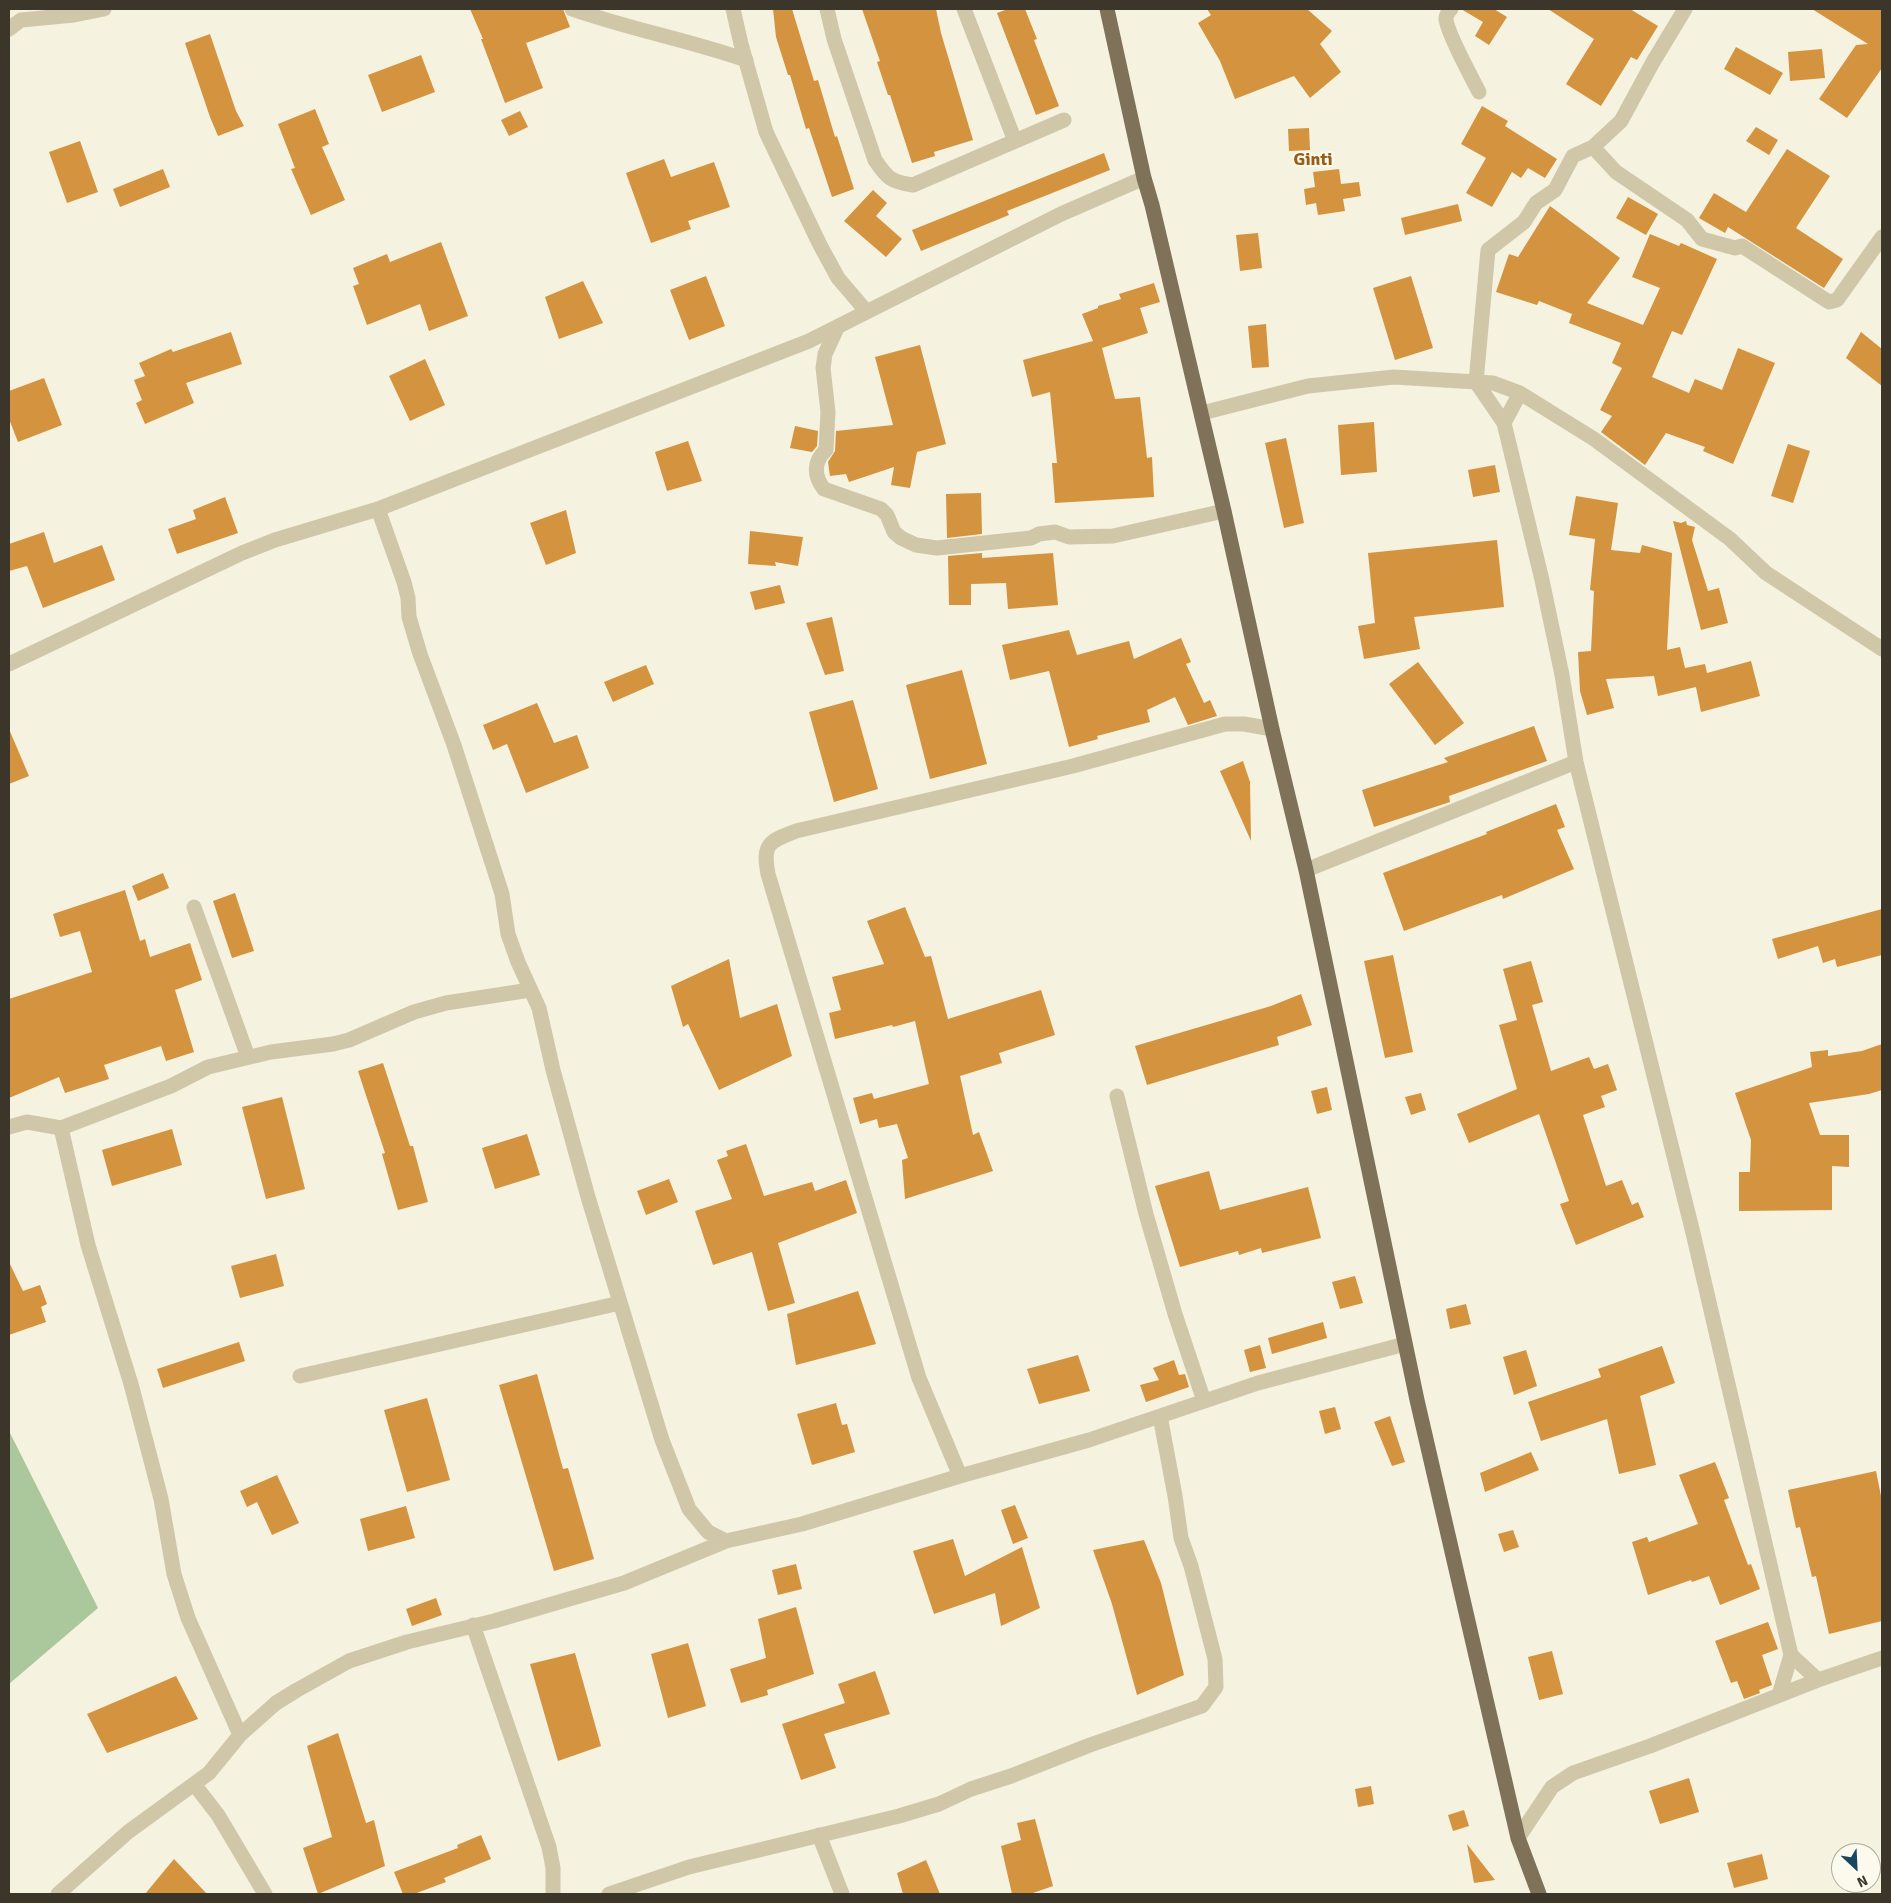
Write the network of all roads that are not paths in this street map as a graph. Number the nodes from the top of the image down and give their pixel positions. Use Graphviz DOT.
graph roads {
  1 [pos="104,9"];
  2 [pos="572,9"];
  3 [pos="733,9"];
  4 [pos="827,9"];
  5 [pos="964,9"];
  6 [pos="1107,9"];
  7 [pos="1451,9"];
  8 [pos="1685,9"];
  9 [pos="9,29"];
  10 [pos="746,60"];
  11 [pos="1480,92"];
  12 [pos="1064,120"];
  13 [pos="1015,141"];
  14 [pos="1593,147"];
  15 [pos="1144,178"];
  16 [pos="1882,237"];
  17 [pos="867,312"];
  18 [pos="837,328"];
  19 [pos="1476,382"];
  20 [pos="1520,393"];
  21 [pos="1202,413"];
  22 [pos="1504,423"];
  23 [pos="378,509"];
  24 [pos="1224,512"];
  25 [pos="1882,649"];
  26 [pos="9,664"];
  27 [pos="1272,728"];
  28 [pos="1576,762"];
  29 [pos="1306,870"];
  30 [pos="194,907"];
  31 [pos="530,990"];
  32 [pos="248,1057"];
  33 [pos="1117,1096"];
  34 [pos="9,1127"];
  35 [pos="61,1128"];
  36 [pos="620,1303"];
  37 [pos="1405,1344"];
  38 [pos="300,1376"];
  39 [pos="1204,1401"];
  40 [pos="1160,1416"];
  41 [pos="960,1476"];
  42 [pos="726,1541"];
  43 [pos="473,1625"];
  44 [pos="1791,1655"];
  45 [pos="1882,1658"];
  46 [pos="1818,1680"];
  47 [pos="1780,1695"];
  48 [pos="240,1735"];
  49 [pos="194,1784"];
  50 [pos="819,1835"];
  51 [pos="1518,1838"];
  52 [pos="58,1894"];
  53 [pos="265,1894"];
  54 [pos="553,1894"];
  55 [pos="609,1894"];
  56 [pos="842,1894"];
  57 [pos="1539,1894"];
  1 -- 9 [label="street"];
  2 -- 10 [label="street"];
  3 -- 10 [label="street"];
  4 -- 13 [label="street"];
  5 -- 13 [label="street"];
  6 -- 15 [label="main road"];
  7 -- 11 [label="street"];
  8 -- 14 [label="street"];
  10 -- 17 [label="street"];
  12 -- 13 [label="street"];
  14 -- 16 [label="street"];
  14 -- 19 [label="street"];
  15 -- 17 [label="street"];
  15 -- 21 [label="main road"];
  17 -- 18 [label="street"];
  18 -- 23 [label="street"];
  18 -- 24 [label="street"];
  19 -- 20 [label="street"];
  19 -- 21 [label="street"];
  19 -- 22 [label="street"];
  20 -- 22 [label="street"];
  20 -- 25 [label="street"];
  21 -- 24 [label="main road"];
  22 -- 28 [label="street"];
  23 -- 26 [label="street"];
  23 -- 31 [label="street"];
  24 -- 27 [label="main road"];
  27 -- 29 [label="main road"];
  27 -- 41 [label="street"];
  28 -- 29 [label="street"];
  28 -- 44 [label="street"];
  29 -- 37 [label="main road"];
  30 -- 32 [label="street"];
  31 -- 32 [label="street"];
  31 -- 36 [label="street"];
  32 -- 35 [label="street"];
  33 -- 39 [label="street"];
  34 -- 35 [label="street"];
  35 -- 48 [label="street"];
  36 -- 38 [label="street"];
  36 -- 42 [label="street"];
  37 -- 39 [label="street"];
  37 -- 51 [label="main road"];
  39 -- 40 [label="street"];
  40 -- 41 [label="street"];
  40 -- 50 [label="street"];
  41 -- 42 [label="street"];
  42 -- 43 [label="street"];
  43 -- 48 [label="street"];
  43 -- 54 [label="street"];
  44 -- 46 [label="street"];
  44 -- 47 [label="street"];
  45 -- 46 [label="street"];
  46 -- 47 [label="street"];
  47 -- 51 [label="street"];
  48 -- 49 [label="street"];
  49 -- 52 [label="street"];
  49 -- 53 [label="street"];
  50 -- 55 [label="street"];
  50 -- 56 [label="street"];
  51 -- 57 [label="main road"];
}
